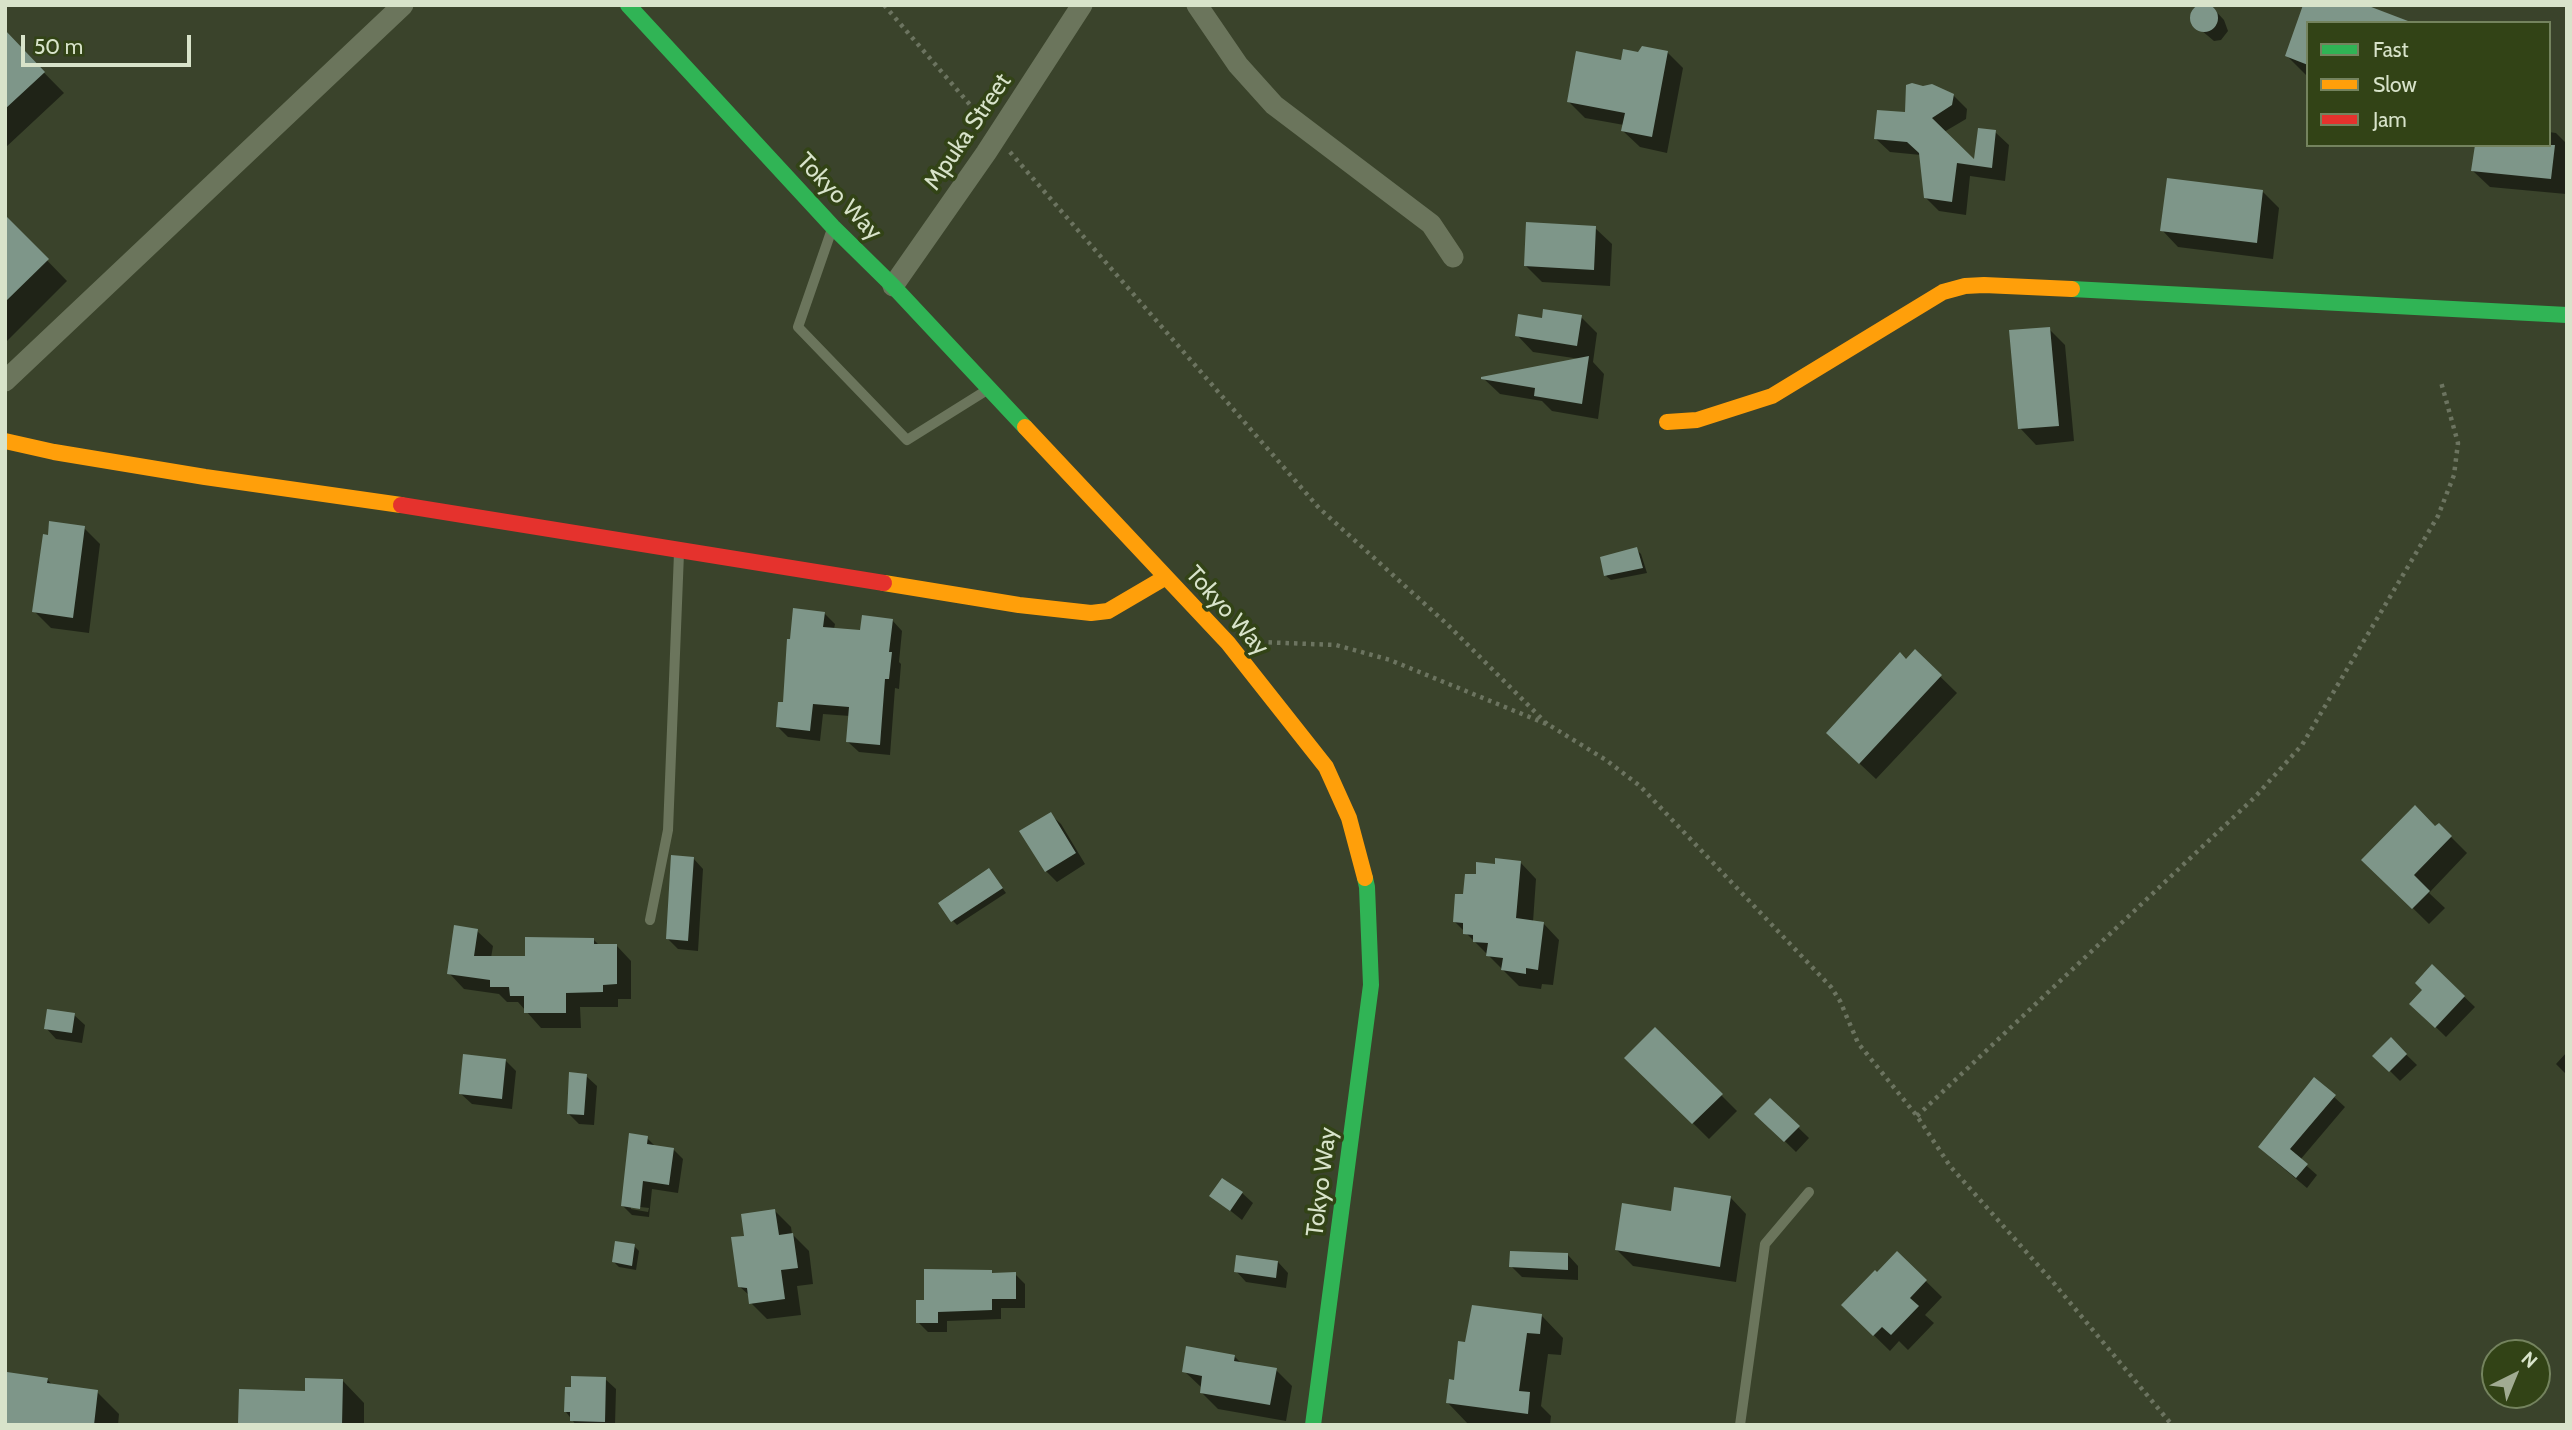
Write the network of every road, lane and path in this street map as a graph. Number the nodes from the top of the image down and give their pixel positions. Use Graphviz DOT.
graph roads {
  1 [pos="403,5"];
  2 [pos="628,5"];
  3 [pos="884,5"];
  4 [pos="1082,5"];
  5 [pos="1197,5"];
  6 [pos="996,136"];
  7 [pos="833,227"];
  8 [pos="1452,257"];
  9 [pos="893,286"];
  10 [pos="2567,316"];
  11 [pos="5,381"];
  12 [pos="2441,382"];
  13 [pos="990,389"];
  14 [pos="1667,422"];
  15 [pos="5,441"];
  16 [pos="679,550"];
  17 [pos="1166,577"];
  18 [pos="1228,643"];
  19 [pos="1549,725"];
  20 [pos="650,920"];
  21 [pos="1917,1116"];
  22 [pos="1810,1192"];
  23 [pos="1313,1425"];
  24 [pos="1740,1425"];
  25 [pos="2172,1425"];
  1 -- 11 [label="street"];
  2 -- 7 [label="street, Tokyo Way"];
  3 -- 6 [label="path"];
  4 -- 6 [label="street, Mpuka Street"];
  5 -- 8 [label="street"];
  6 -- 9 [label="street, Mpuka Street"];
  6 -- 19 [label="path"];
  7 -- 9 [label="street, Tokyo Way"];
  7 -- 13 [label="lane"];
  9 -- 13 [label="street, Tokyo Way"];
  10 -- 14 [label="street"];
  12 -- 21 [label="path"];
  13 -- 17 [label="street, Tokyo Way"];
  15 -- 16 [label="street"];
  16 -- 17 [label="street"];
  16 -- 20 [label="lane"];
  17 -- 18 [label="street, Tokyo Way"];
  18 -- 19 [label="path"];
  18 -- 23 [label="street, Tokyo Way"];
  19 -- 21 [label="path"];
  21 -- 25 [label="path"];
  22 -- 24 [label="lane"];
}
